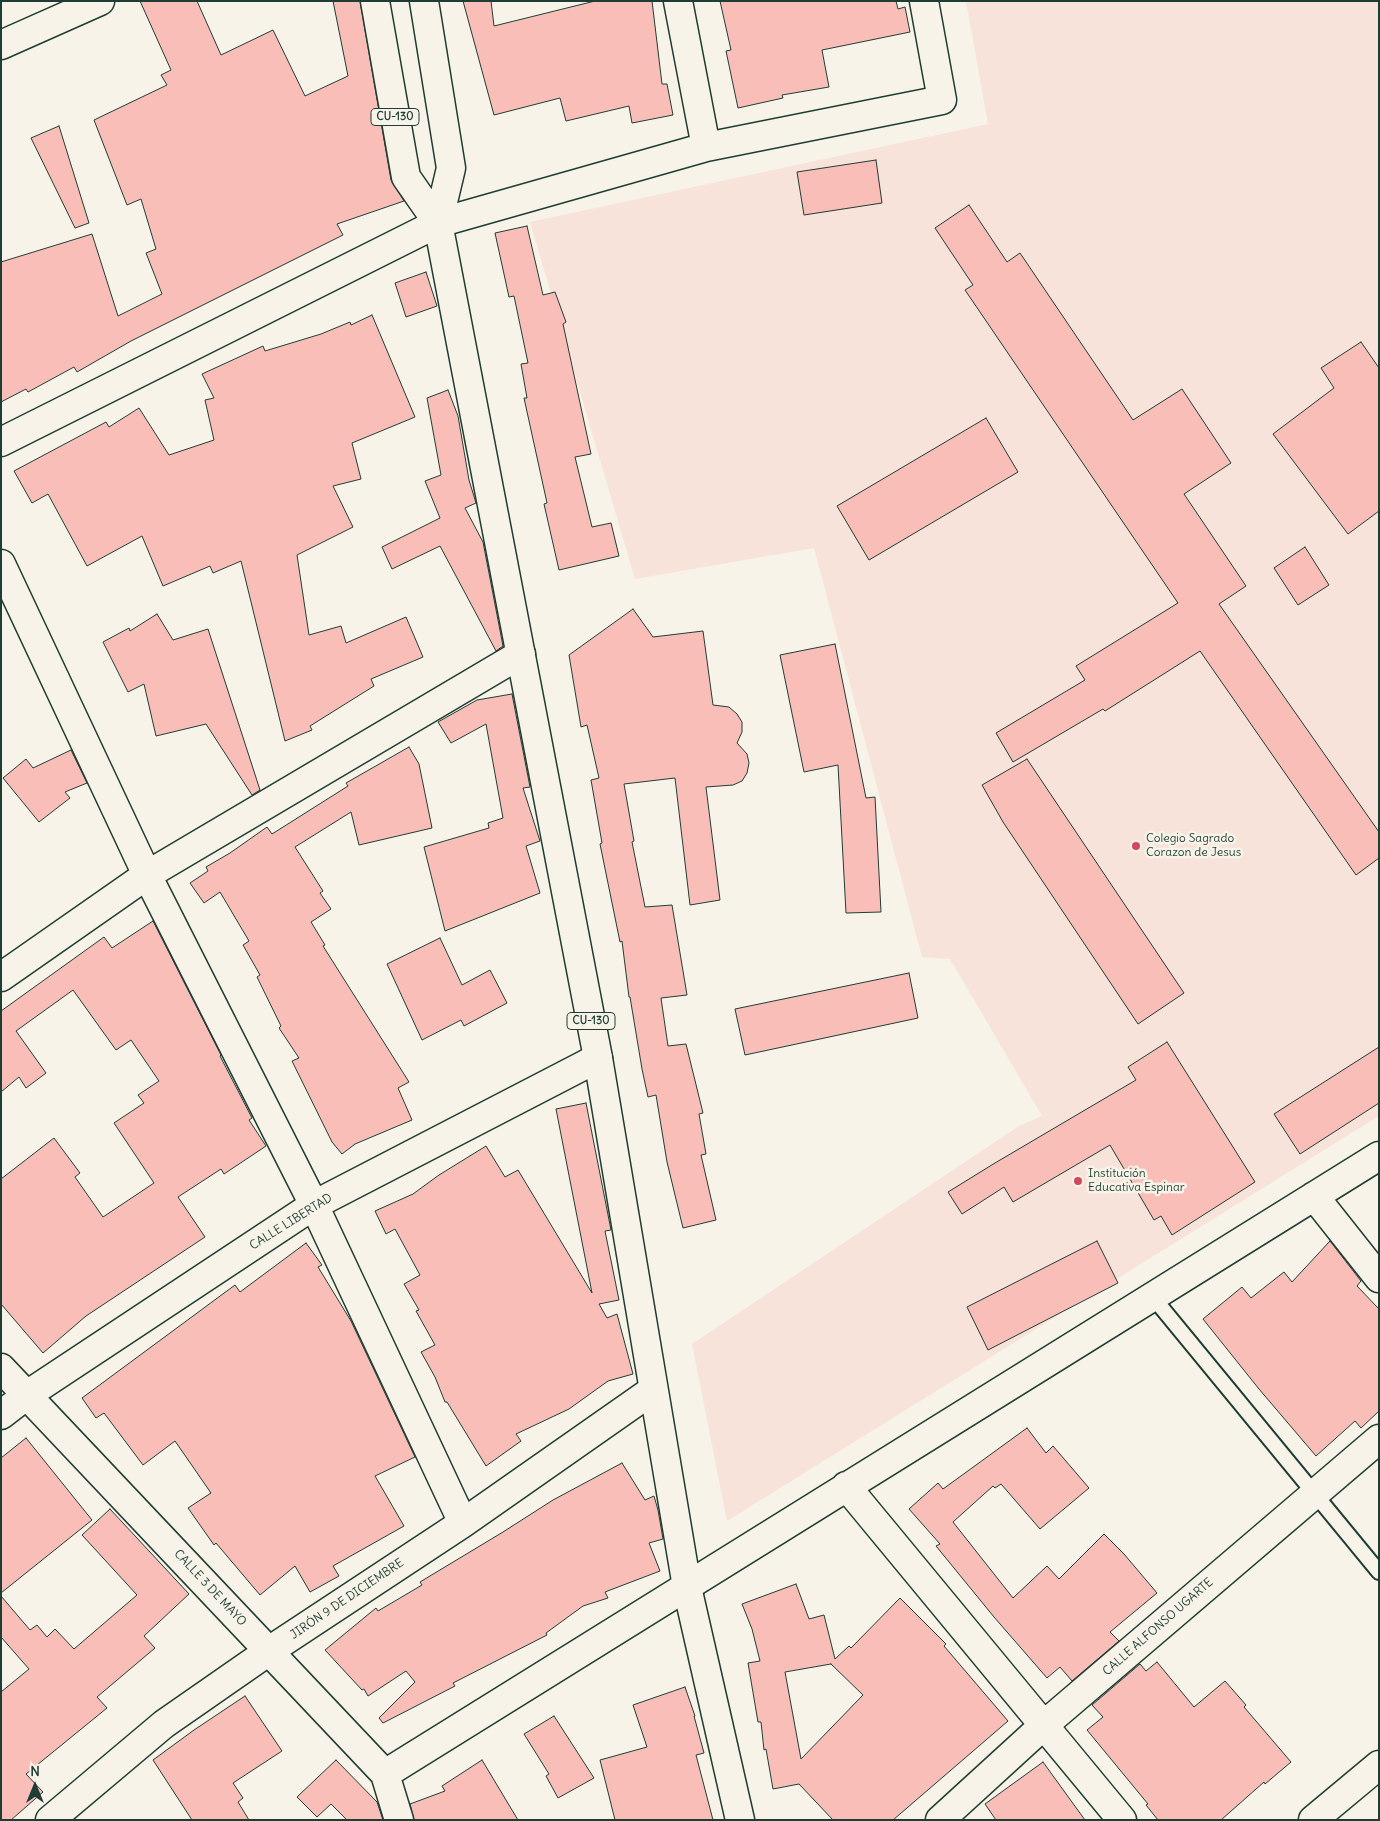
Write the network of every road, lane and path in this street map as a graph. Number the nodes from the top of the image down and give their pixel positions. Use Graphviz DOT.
graph roads {
  1 [pos="100,1"];
  2 [pos="375,1"];
  3 [pos="424,1"];
  4 [pos="678,1"];
  5 [pos="924,1"];
  6 [pos="1,45"];
  7 [pos="706,147"];
  8 [pos="438,223"];
  9 [pos="1,442"];
  10 [pos="1,564"];
  11 [pos="521,654"];
  12 [pos="147,875"];
  13 [pos="1,977"];
  14 [pos="598,1058"];
  15 [pos="1379,1156"];
  16 [pos="1314,1196"];
  17 [pos="314,1205"];
  18 [pos="1379,1278"];
  19 [pos="1152,1296"];
  20 [pos="1,1368"];
  21 [pos="653,1390"];
  22 [pos="27,1395"];
  23 [pos="1,1414"];
  24 [pos="1379,1439"];
  25 [pos="846,1486"];
  26 [pos="1314,1493"];
  27 [pos="462,1522"];
  28 [pos="1379,1572"];
  29 [pos="687,1587"];
  30 [pos="269,1651"];
  31 [pos="1044,1725"];
  32 [pos="1379,1765"];
  33 [pos="385,1774"];
  34 [pos="50,1820"];
  35 [pos="399,1820"];
  36 [pos="740,1820"];
  37 [pos="940,1820"];
  38 [pos="1122,1820"];
  39 [pos="1313,1820"];
  1 -- 6 [label="street"];
  2 -- 8 [label="street, CU-130"];
  3 -- 8 [label="street, CU-130"];
  4 -- 7 [label="street"];
  5 -- 7 [label="street"];
  7 -- 8 [label="street"];
  8 -- 9 [label="street"];
  8 -- 11 [label="street, CU-130"];
  10 -- 12 [label="street"];
  11 -- 12 [label="street"];
  11 -- 14 [label="street, CU-130"];
  12 -- 13 [label="street"];
  12 -- 17 [label="street"];
  14 -- 17 [label="street, CALLE LIBERTAD"];
  14 -- 21 [label="street, CU-130"];
  15 -- 16 [label="street"];
  16 -- 18 [label="street"];
  16 -- 19 [label="street"];
  17 -- 22 [label="street, CALLE LIBERTAD"];
  17 -- 27 [label="street"];
  19 -- 25 [label="street"];
  19 -- 26 [label="lane"];
  20 -- 22 [label="street, CALLE 3 DE MAYO"];
  21 -- 27 [label="street, JIRÓN 9 DE DICIEMBRE"];
  21 -- 29 [label="street, CU-130"];
  22 -- 23 [label="street, CALLE LIBERTAD"];
  22 -- 30 [label="street, CALLE 3 DE MAYO"];
  24 -- 26 [label="street, CALLE ALFONSO UGARTE"];
  25 -- 29 [label="street"];
  25 -- 31 [label="street"];
  26 -- 28 [label="lane"];
  26 -- 31 [label="street, CALLE ALFONSO UGARTE"];
  27 -- 30 [label="street, JIRÓN 9 DE DICIEMBRE"];
  29 -- 33 [label="street"];
  29 -- 36 [label="street, CU-130"];
  30 -- 33 [label="street, CALLE 3 DE MAYO"];
  30 -- 34 [label="street, JIRÓN 9 DE DICIEMBRE"];
  31 -- 37 [label="street, CALLE ALFONSO UGARTE"];
  31 -- 38 [label="street"];
  32 -- 39 [label="street"];
  33 -- 35 [label="street, CALLE 3 DE MAYO"];
}
